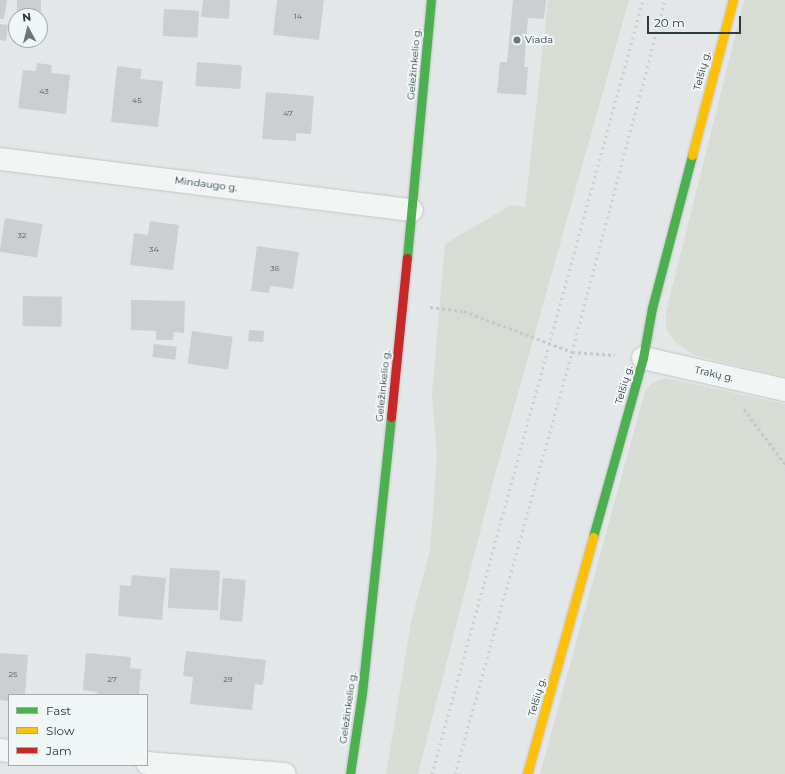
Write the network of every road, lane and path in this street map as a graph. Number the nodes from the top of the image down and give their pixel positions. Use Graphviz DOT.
graph roads {
  1 [pos="431,0"];
  2 [pos="733,0"];
  3 [pos="0,159"];
  4 [pos="412,210"];
  5 [pos="403,299"];
  6 [pos="643,358"];
  7 [pos="717,375"];
  8 [pos="785,390"];
  9 [pos="785,464"];
  10 [pos="148,762"];
  11 [pos="285,774"];
  12 [pos="350,774"];
  13 [pos="527,774"];
  1 -- 4 [label="street, Geležinkelio g."];
  2 -- 6 [label="street, Telšių g."];
  3 -- 4 [label="street, Mindaugo g."];
  4 -- 5 [label="street, Geležinkelio g."];
  5 -- 6 [label="path"];
  5 -- 12 [label="street, Geležinkelio g."];
  6 -- 7 [label="street, Trakų g."];
  6 -- 13 [label="street, Telšių g."];
  7 -- 8 [label="street, Trakų g."];
  7 -- 9 [label="path"];
  10 -- 11 [label="street"];
}
